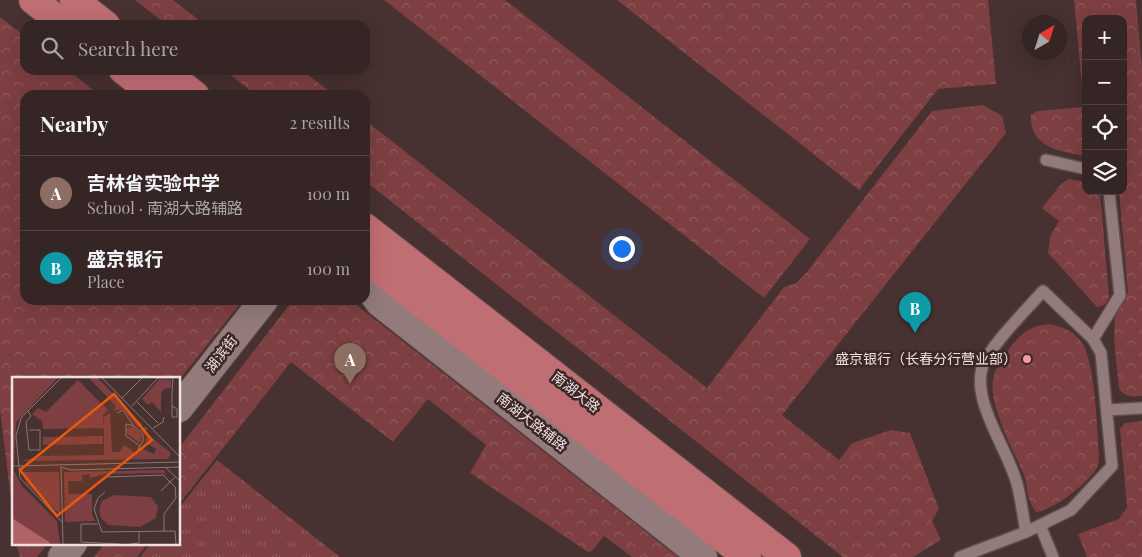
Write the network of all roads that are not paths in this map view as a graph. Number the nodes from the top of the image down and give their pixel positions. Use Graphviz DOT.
graph roads {
  1 [pos="33,0"];
  2 [pos="74,0"];
  3 [pos="59,20"];
  4 [pos="100,20"];
  5 [pos="129,75"];
  6 [pos="169,75"];
  7 [pos="149,90"];
  8 [pos="189,90"];
  9 [pos="1046,160"];
  10 [pos="1082,168"];
  11 [pos="1109,195"];
  12 [pos="370,232"];
  13 [pos="370,263"];
  14 [pos="370,290"];
  15 [pos="260,305"];
  16 [pos="1093,340"];
  17 [pos="180,407"];
  18 [pos="1142,408"];
  19 [pos="1107,410"];
  20 [pos="1040,525"];
  21 [pos="1026,532"];
  22 [pos="72,544"];
  23 [pos="62,557"];
  24 [pos="703,557"];
  25 [pos="747,557"];
  26 [pos="787,557"];
  27 [pos="960,557"];
  28 [pos="1053,557"];
  1 -- 3 [label="main road"];
  2 -- 4 [label="main road"];
  5 -- 7 [label="main road"];
  6 -- 8 [label="main road"];
  9 -- 10 [label="lane"];
  11 -- 16 [label="lane"];
  12 -- 26 [label="main road, 南湖大路"];
  13 -- 25 [label="main road, 南湖大路"];
  14 -- 24 [label="street, 南湖大路辅路"];
  15 -- 17 [label="street, 湖滨街"];
  16 -- 19 [label="lane"];
  16 -- 21 [label="lane"];
  18 -- 19 [label="lane"];
  19 -- 20 [label="lane"];
  20 -- 21 [label="lane"];
  20 -- 28 [label="lane"];
  21 -- 27 [label="lane"];
  22 -- 23 [label="street"];
}
